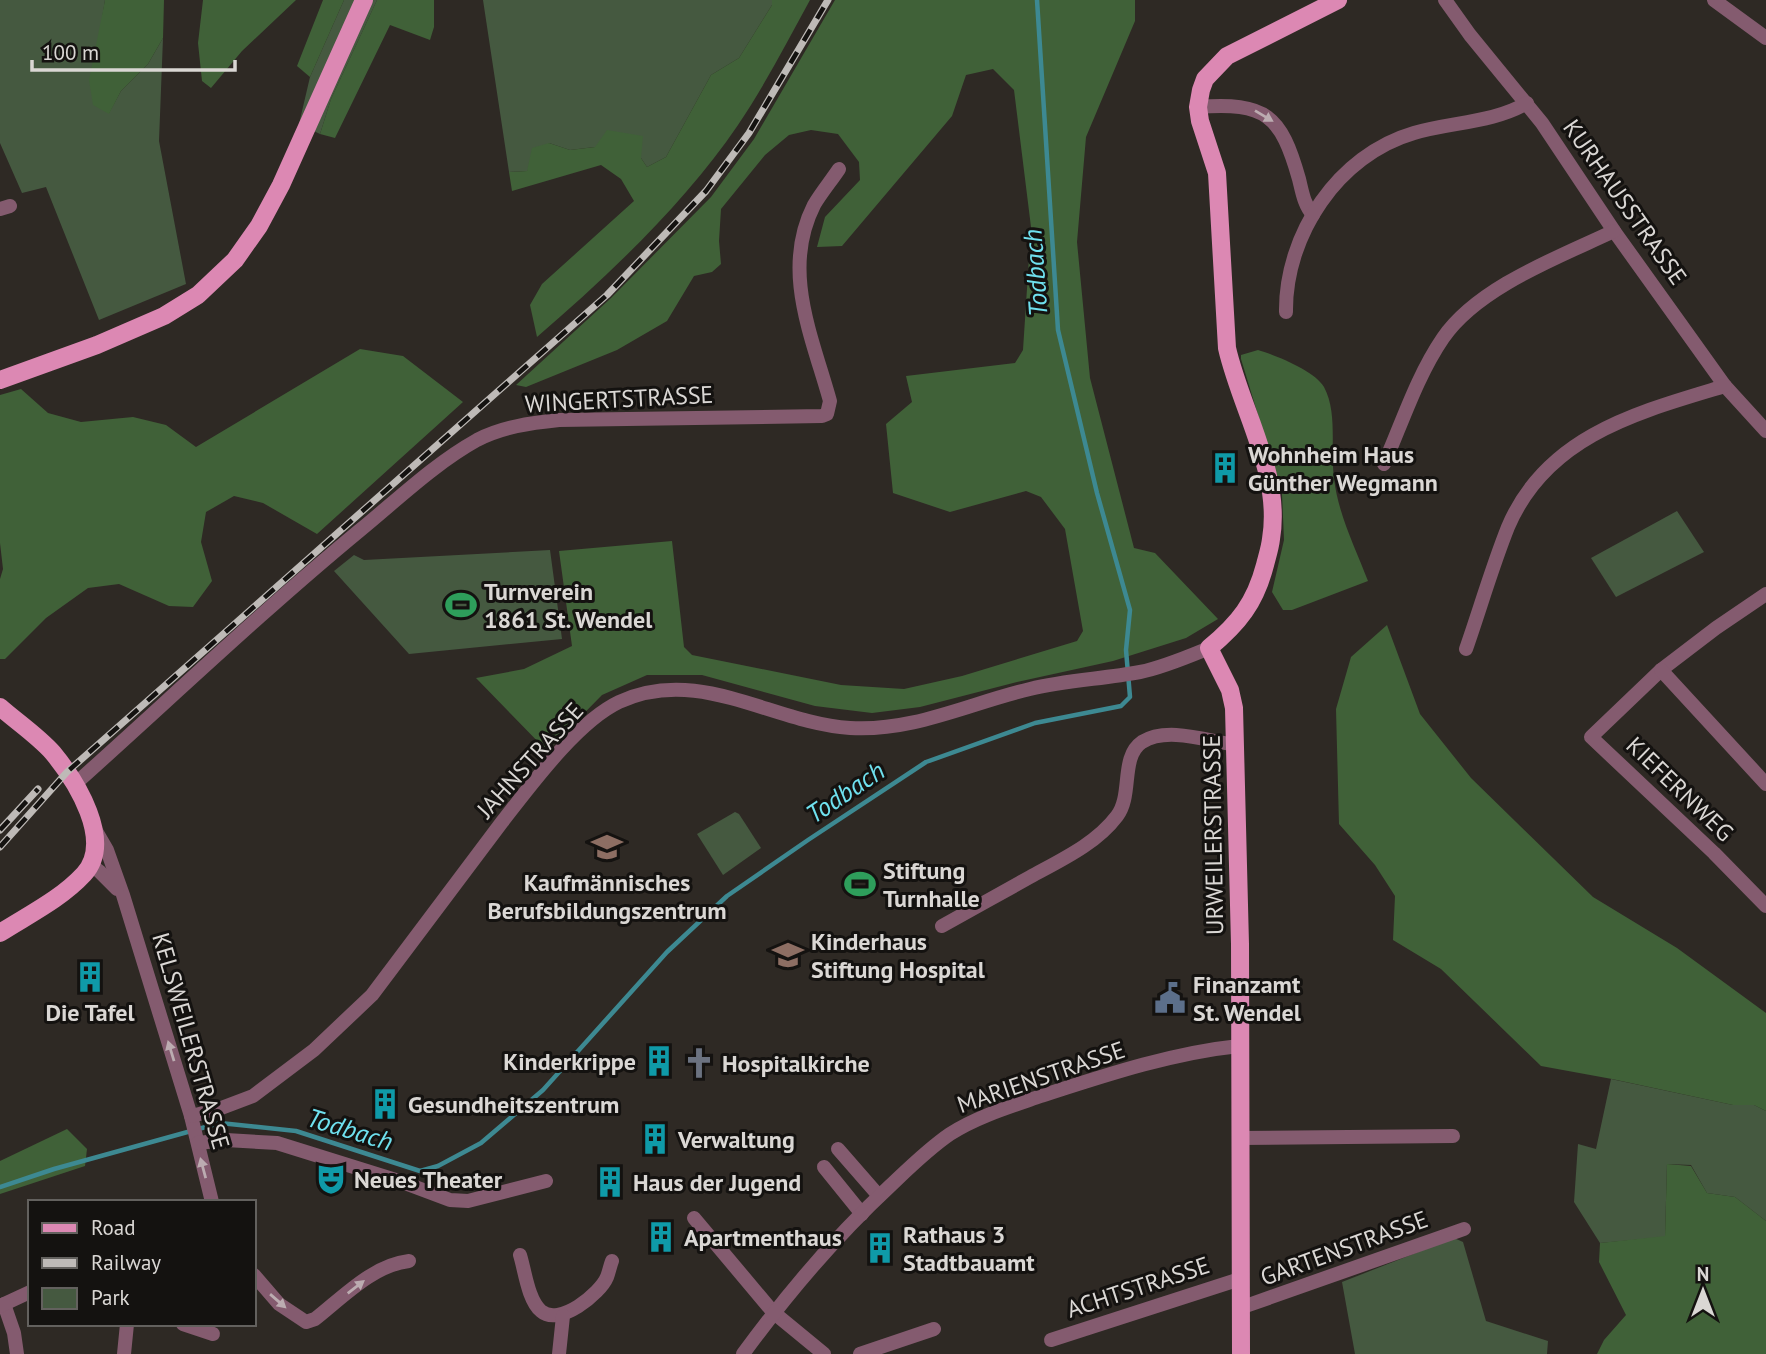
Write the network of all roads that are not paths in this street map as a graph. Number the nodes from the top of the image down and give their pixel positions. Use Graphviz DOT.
graph roads {
  1 [pos="364,0"];
  2 [pos="1338,0"];
  3 [pos="1445,0"];
  4 [pos="1714,0"];
  5 [pos="1766,38"];
  6 [pos="1527,103"];
  7 [pos="1198,107"];
  8 [pos="839,169"];
  9 [pos="1312,215"];
  10 [pos="1614,231"];
  11 [pos="1286,312"];
  12 [pos="0,380"];
  13 [pos="1725,386"];
  14 [pos="1766,431"];
  15 [pos="1384,464"];
  16 [pos="1766,594"];
  17 [pos="1209,648"];
  18 [pos="1466,649"];
  19 [pos="1661,670"];
  20 [pos="0,707"];
  21 [pos="1236,745"];
  22 [pos="1766,784"];
  23 [pos="74,785"];
  24 [pos="95,829"];
  25 [pos="90,865"];
  26 [pos="123,895"];
  27 [pos="1766,906"];
  28 [pos="942,926"];
  29 [pos="0,933"];
  30 [pos="1239,1046"];
  31 [pos="195,1130"];
  32 [pos="1453,1136"];
  33 [pos="1239,1138"];
  34 [pos="838,1149"];
  35 [pos="824,1167"];
  36 [pos="546,1181"];
  37 [pos="879,1196"];
  38 [pos="212,1200"];
  39 [pos="862,1214"];
  40 [pos="694,1218"];
  41 [pos="1464,1229"];
  42 [pos="520,1255"];
  43 [pos="409,1261"];
  44 [pos="612,1261"];
  45 [pos="256,1277"];
  46 [pos="1240,1279"];
  47 [pos="28,1293"];
  48 [pos="2,1305"];
  49 [pos="1240,1308"];
  50 [pos="773,1312"];
  51 [pos="563,1316"];
  52 [pos="127,1326"];
  53 [pos="189,1326"];
  54 [pos="934,1329"];
  55 [pos="213,1334"];
  56 [pos="1051,1340"];
  57 [pos="17,1354"];
  58 [pos="124,1354"];
  59 [pos="559,1354"];
  60 [pos="743,1354"];
  61 [pos="824,1354"];
  62 [pos="860,1354"];
  63 [pos="1241,1354"];
  1 -- 12 [label="main road"];
  2 -- 7 [label="main road"];
  3 -- 6 [label="street, KURHAUSSTRASSE"];
  4 -- 5 [label="street"];
  6 -- 9 [label="street"];
  6 -- 10 [label="street, KURHAUSSTRASSE"];
  7 -- 9 [label="street, one-way"];
  7 -- 17 [label="main road"];
  8 -- 23 [label="street, WINGERTSTRASSE"];
  9 -- 11 [label="street"];
  10 -- 13 [label="street, KURHAUSSTRASSE"];
  10 -- 15 [label="street"];
  13 -- 14 [label="street, KURHAUSSTRASSE"];
  13 -- 18 [label="street"];
  16 -- 19 [label="street"];
  17 -- 21 [label="main road, URWEILERSTRASSE"];
  17 -- 31 [label="street, JAHNSTRASSE"];
  19 -- 22 [label="street"];
  19 -- 27 [label="street, KIEFERNWEG"];
  20 -- 23 [label="main road, KELSWEILERSTRASSE"];
  21 -- 28 [label="street"];
  21 -- 30 [label="main road, URWEILERSTRASSE"];
  23 -- 24 [label="main road, KELSWEILERSTRASSE"];
  24 -- 25 [label="main road"];
  24 -- 26 [label="street, KELSWEILERSTRASSE"];
  25 -- 26 [label="street, KELSWEILERSTRASSE"];
  25 -- 29 [label="main road"];
  31 -- 26 [label="street, KELSWEILERSTRASSE, one-way"];
  30 -- 33 [label="main road, URWEILERSTRASSE"];
  30 -- 37 [label="street, MARIENSTRASSE"];
  31 -- 36 [label="street"];
  38 -- 31 [label="street, KELSWEILERSTRASSE, one-way"];
  32 -- 33 [label="street"];
  33 -- 46 [label="main road, URWEILERSTRASSE"];
  34 -- 37 [label="street"];
  35 -- 39 [label="street"];
  37 -- 39 [label="street, MARIENSTRASSE"];
  39 -- 50 [label="street, MARIENSTRASSE"];
  40 -- 50 [label="street"];
  41 -- 49 [label="street, GARTENSTRASSE"];
  42 -- 51 [label="street"];
  45 -- 43 [label="street, one-way"];
  44 -- 51 [label="street"];
  46 -- 49 [label="main road, URWEILERSTRASSE"];
  46 -- 56 [label="street, ACHTSTRASSE"];
  47 -- 48 [label="street"];
  48 -- 57 [label="street"];
  49 -- 63 [label="main road, URWEILERSTRASSE"];
  50 -- 60 [label="street, MARIENSTRASSE"];
  50 -- 61 [label="street"];
  51 -- 59 [label="street"];
  52 -- 58 [label="street"];
  53 -- 55 [label="street"];
  54 -- 62 [label="street"];
}
